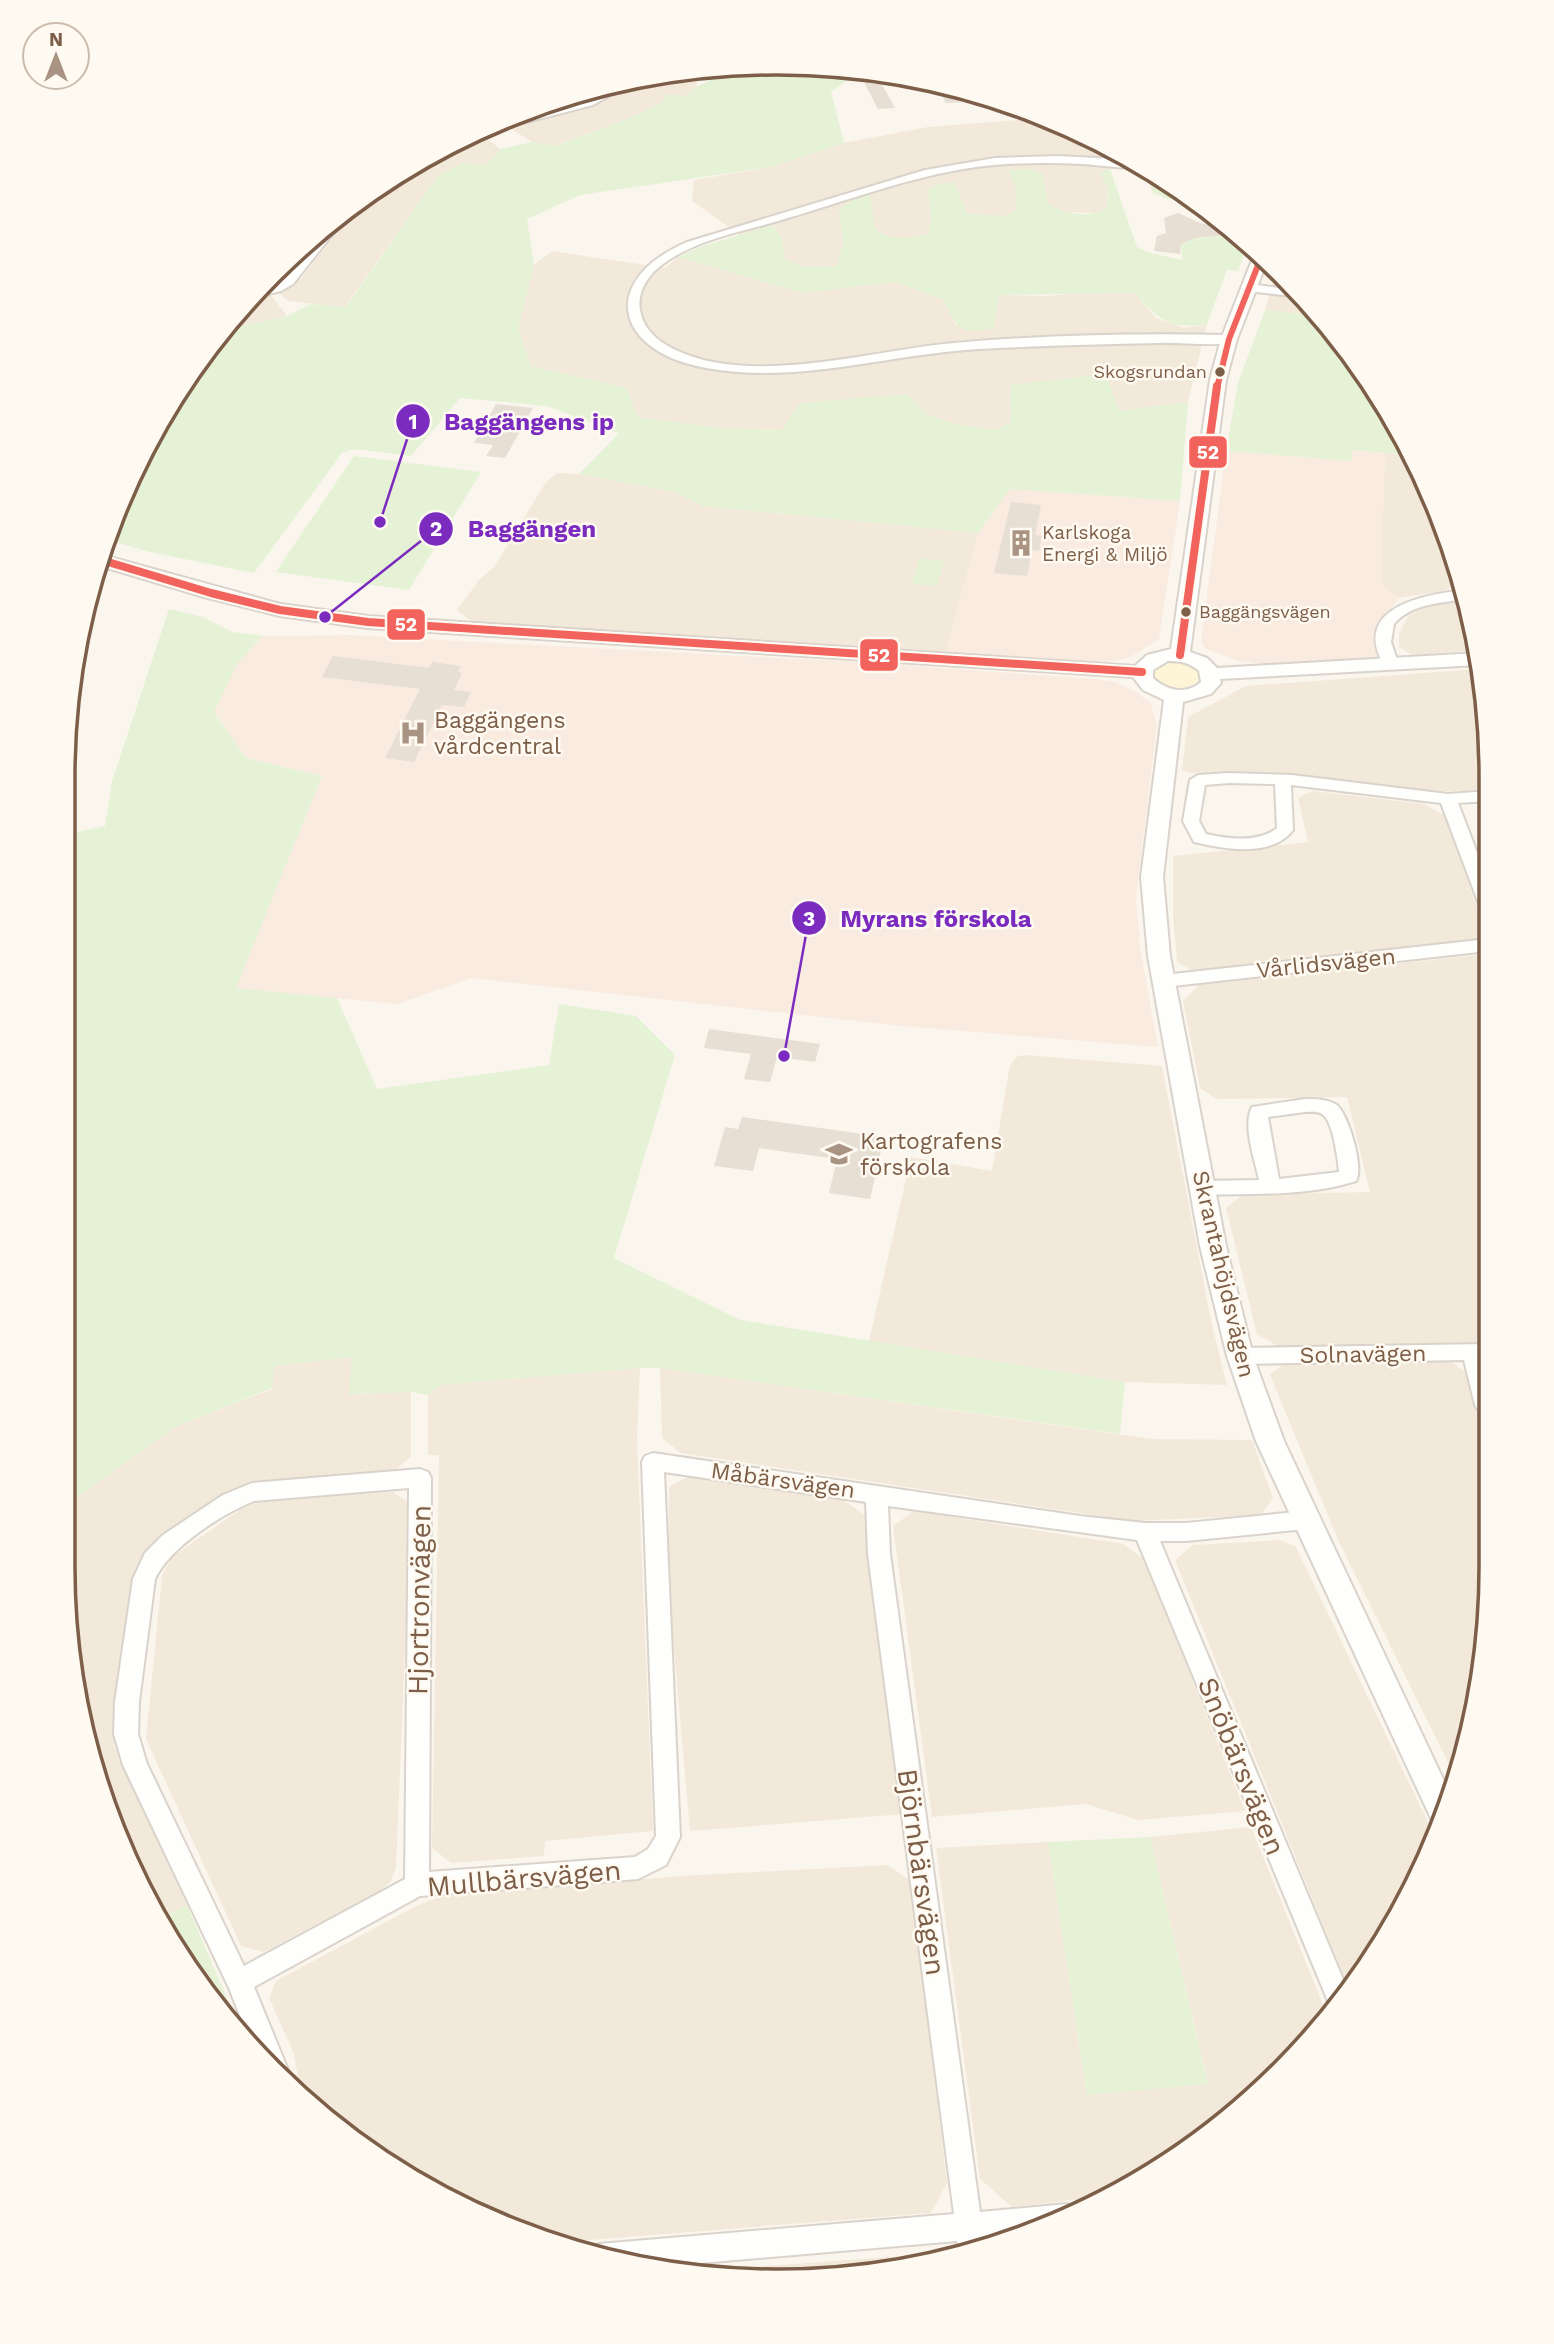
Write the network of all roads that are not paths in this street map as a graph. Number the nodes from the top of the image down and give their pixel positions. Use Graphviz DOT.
graph roads {
  1 [pos="597,99"];
  2 [pos="540,116"];
  3 [pos="1116,163"];
  4 [pos="315,248"];
  5 [pos="1258,266"];
  6 [pos="1250,288"];
  7 [pos="273,289"];
  8 [pos="1284,292"];
  9 [pos="1229,339"];
  10 [pos="109,562"];
  11 [pos="1455,597"];
  12 [pos="1180,655"];
  13 [pos="1469,660"];
  14 [pos="1391,666"];
  15 [pos="1142,672"];
  16 [pos="1212,674"];
  17 [pos="1174,696"];
  18 [pos="1283,780"];
  19 [pos="1479,797"];
  20 [pos="1448,799"];
  21 [pos="1479,865"];
  22 [pos="1479,946"];
  23 [pos="1164,981"];
  24 [pos="1270,1185"];
  25 [pos="1202,1188"];
  26 [pos="1479,1352"];
  27 [pos="1240,1356"];
  28 [pos="876,1493"];
  29 [pos="1306,1520"];
  30 [pos="1145,1532"];
  31 [pos="1439,1802"];
  32 [pos="659,1854"];
  33 [pos="417,1885"];
  34 [pos="239,1982"];
  35 [pos="1335,1992"];
  36 [pos="266,2047"];
  37 [pos="1003,2232"];
  38 [pos="971,2239"];
  39 [pos="644,2256"];
  1 -- 2 [label="street"];
  3 -- 9 [label="street"];
  4 -- 7 [label="street"];
  5 -- 6 [label="street"];
  6 -- 8 [label="street"];
  6 -- 9 [label="street"];
  9 -- 12 [label="street"];
  10 -- 15 [label="street"];
  11 -- 14 [label="street"];
  12 -- 15 [label="street"];
  12 -- 16 [label="street"];
  13 -- 14 [label="street"];
  14 -- 16 [label="street"];
  15 -- 17 [label="street"];
  16 -- 17 [label="street"];
  17 -- 23 [label="street, Skrantahöjdsvägen"];
  18 -- 18 [label="street"];
  18 -- 20 [label="street"];
  19 -- 20 [label="street"];
  20 -- 21 [label="street"];
  22 -- 23 [label="street, Vårlidsvägen"];
  23 -- 25 [label="street, Skrantahöjdsvägen"];
  24 -- 24 [label="street"];
  24 -- 25 [label="street"];
  25 -- 27 [label="street, Skrantahöjdsvägen"];
  26 -- 27 [label="street, Solnavägen"];
  27 -- 29 [label="street, Skrantahöjdsvägen"];
  28 -- 30 [label="street, Måbärsvägen"];
  28 -- 32 [label="street, Måbärsvägen"];
  28 -- 38 [label="street, Björnbärsvägen"];
  29 -- 30 [label="street, Måbärsvägen"];
  29 -- 31 [label="street, Skrantahöjdsvägen"];
  30 -- 35 [label="street, Snöbärsvägen"];
  32 -- 33 [label="street, Mullbärsvägen"];
  33 -- 34 [label="street, Mullbärsvägen"];
  33 -- 34 [label="street, Hjortronvägen"];
  34 -- 36 [label="street, Hjortronvägen"];
  37 -- 38 [label="street"];
  38 -- 39 [label="street"];
}
